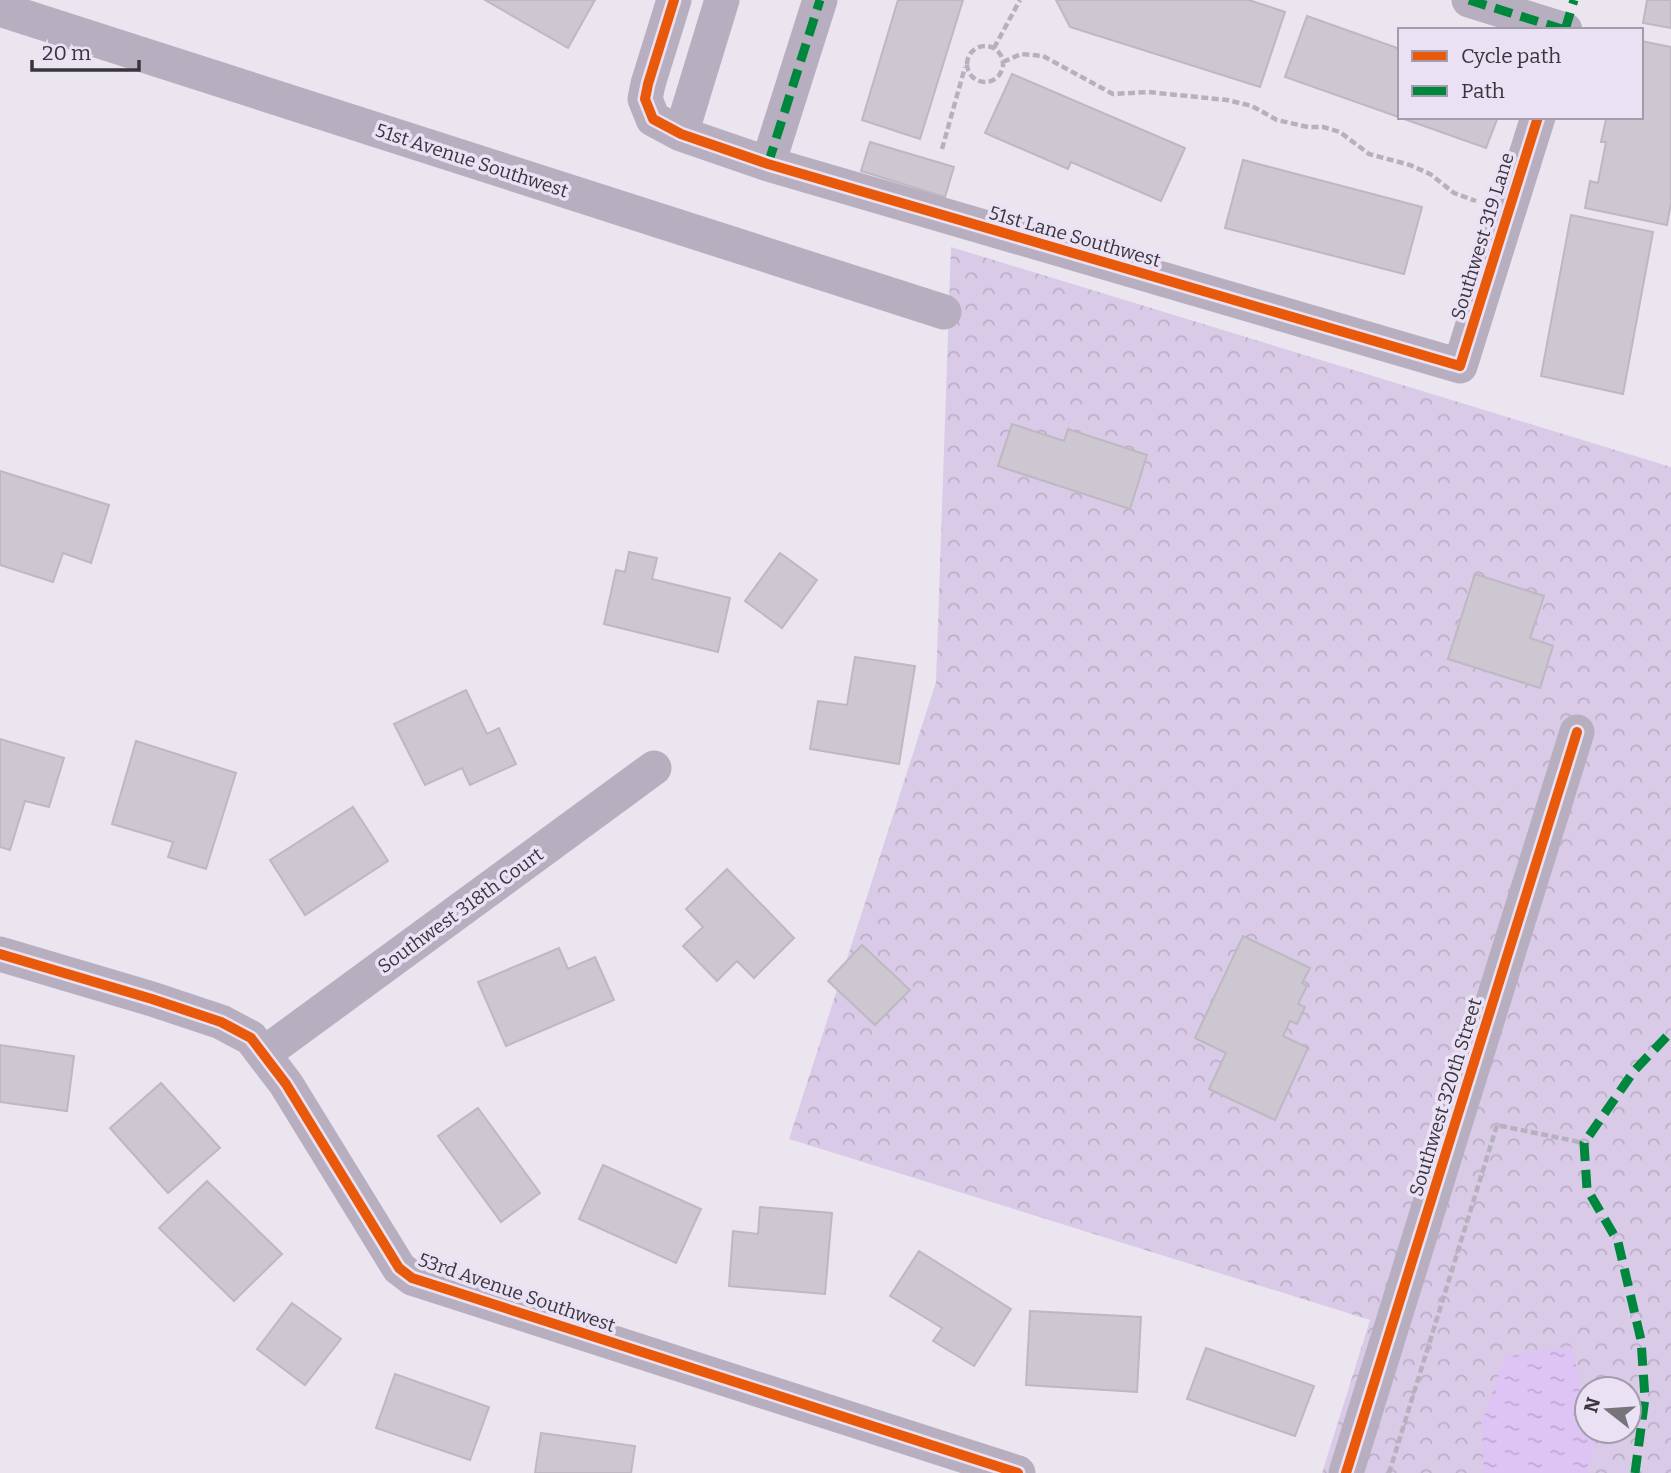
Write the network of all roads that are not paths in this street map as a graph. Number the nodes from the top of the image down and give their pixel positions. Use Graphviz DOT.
graph roads {
  1 [pos="674,0"];
  2 [pos="722,0"];
  3 [pos="820,0"];
  4 [pos="1469,0"];
  5 [pos="1574,0"];
  6 [pos="0,9"];
  7 [pos="1559,28"];
  8 [pos="1566,28"];
  9 [pos="1537,119"];
  10 [pos="681,134"];
  11 [pos="768,164"];
  12 [pos="944,312"];
  13 [pos="1460,366"];
  14 [pos="1577,732"];
  15 [pos="654,768"];
  16 [pos="0,954"];
  17 [pos="265,1053"];
  18 [pos="1018,1473"];
  19 [pos="1346,1473"];
  1 -- 10 [label="street, 51st Lane Southwest"];
  2 -- 10 [label="street"];
  3 -- 11 [label="street"];
  4 -- 7 [label="street"];
  5 -- 8 [label="street"];
  6 -- 12 [label="street, 51st Avenue Southwest"];
  9 -- 13 [label="street, Southwest 319 Lane"];
  10 -- 11 [label="street, 51st Lane Southwest"];
  11 -- 13 [label="street, 51st Lane Southwest"];
  14 -- 19 [label="street, Southwest 320th Street"];
  15 -- 17 [label="street, Southwest 318th Court"];
  16 -- 17 [label="street, 53rd Avenue Southwest"];
  17 -- 18 [label="street, 53rd Avenue Southwest"];
}
